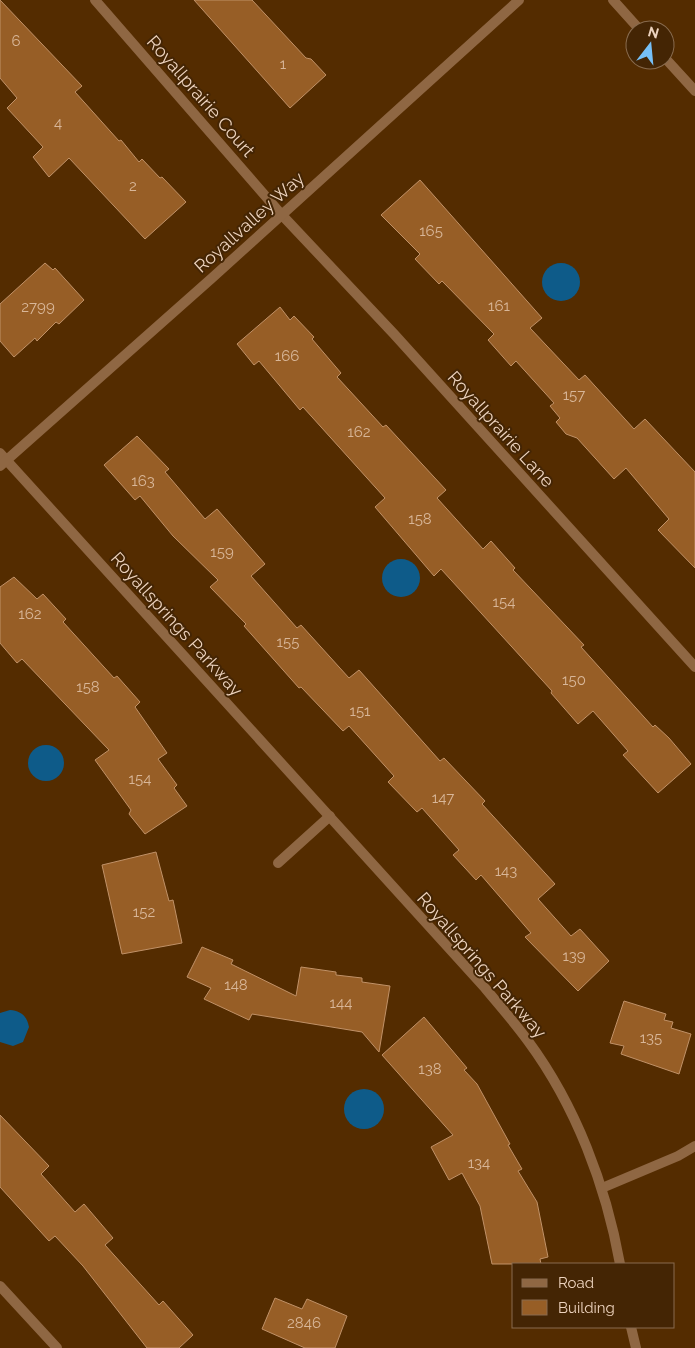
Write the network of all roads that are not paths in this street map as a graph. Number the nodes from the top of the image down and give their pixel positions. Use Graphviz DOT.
graph roads {
  1 [pos="95,0"];
  2 [pos="519,0"];
  3 [pos="613,0"];
  4 [pos="631,20"];
  5 [pos="675,69"];
  6 [pos="695,91"];
  7 [pos="282,214"];
  8 [pos="2,460"];
  9 [pos="695,667"];
  10 [pos="330,816"];
  11 [pos="278,862"];
  12 [pos="695,1146"];
  13 [pos="602,1188"];
  14 [pos="620,1263"];
  15 [pos="0,1286"];
  16 [pos="631,1328"];
  17 [pos="57,1348"];
  18 [pos="636,1348"];
  1 -- 7 [label="street, Royallprairie Court"];
  2 -- 7 [label="street, Royallvalley Way"];
  3 -- 4 [label="street"];
  5 -- 6 [label="street"];
  7 -- 8 [label="street, Royallvalley Way"];
  7 -- 9 [label="street, Royallprairie Lane"];
  8 -- 10 [label="street, Royallsprings Parkway"];
  10 -- 11 [label="street"];
  10 -- 13 [label="street, Royallsprings Parkway"];
  12 -- 13 [label="street"];
  13 -- 14 [label="street, Royallsprings Parkway"];
  15 -- 17 [label="street"];
  16 -- 18 [label="street"];
}
